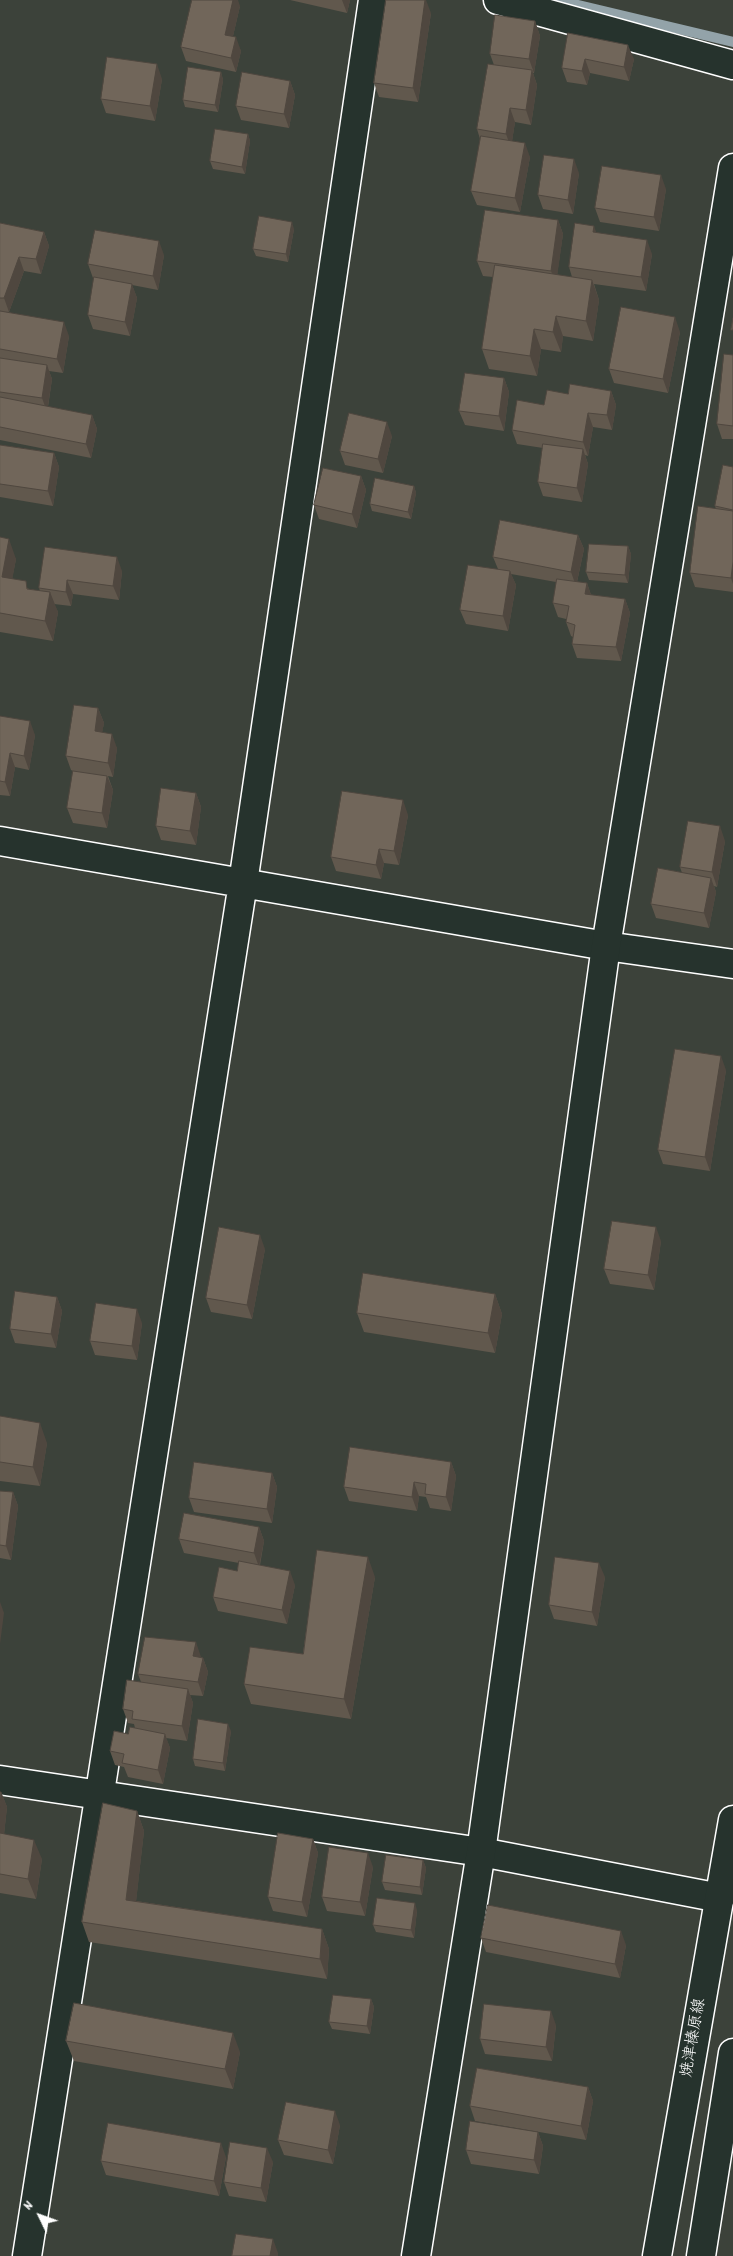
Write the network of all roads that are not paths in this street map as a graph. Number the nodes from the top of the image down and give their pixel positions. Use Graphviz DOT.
graph roads {
  1 [pos="373,0"];
  2 [pos="498,0"];
  3 [pos="733,65"];
  4 [pos="733,168"];
  5 [pos="0,841"];
  6 [pos="243,883"];
  7 [pos="606,946"];
  8 [pos="733,964"];
  9 [pos="0,1780"];
  10 [pos="100,1795"];
  11 [pos="733,1820"];
  12 [pos="481,1852"];
  13 [pos="720,1898"];
  14 [pos="733,2053"];
  15 [pos="27,2256"];
  16 [pos="416,2256"];
  17 [pos="657,2256"];
  18 [pos="701,2256"];
  1 -- 6 [label="street"];
  2 -- 3 [label="street"];
  4 -- 7 [label="street"];
  5 -- 6 [label="street"];
  6 -- 7 [label="street"];
  6 -- 10 [label="street"];
  7 -- 8 [label="street"];
  7 -- 12 [label="street"];
  9 -- 10 [label="street"];
  10 -- 12 [label="street"];
  10 -- 15 [label="street"];
  11 -- 13 [label="street, 焼津榛原線"];
  12 -- 13 [label="street"];
  12 -- 16 [label="street"];
  13 -- 17 [label="street, 焼津榛原線"];
  14 -- 18 [label="street"];
}
